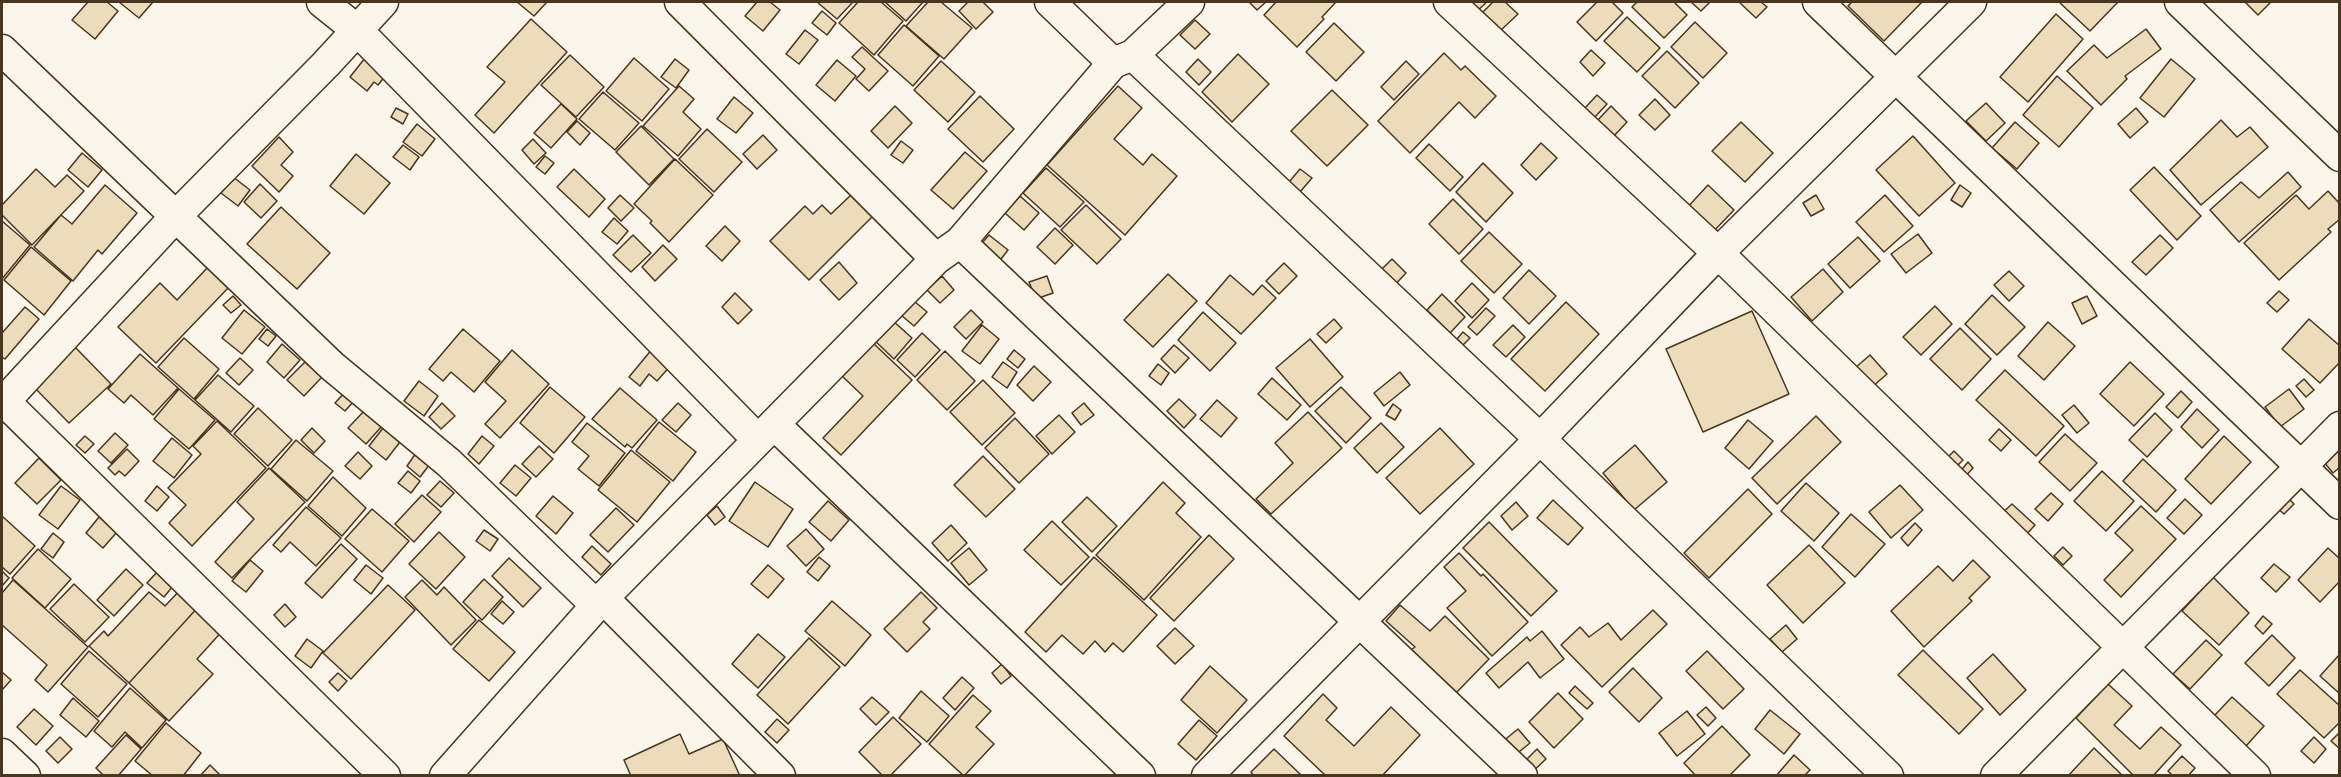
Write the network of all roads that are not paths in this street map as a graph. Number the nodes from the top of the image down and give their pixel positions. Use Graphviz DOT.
graph roads {
  1 [pos="322,2"];
  2 [pos="383,2"];
  3 [pos="680,2"];
  4 [pos="1050,2"];
  5 [pos="1189,2"];
  6 [pos="1449,2"];
  7 [pos="1818,2"];
  8 [pos="1971,2"];
  9 [pos="2180,2"];
  10 [pos="357,30"];
  11 [pos="2,50"];
  12 [pos="1123,59"];
  13 [pos="1896,75"];
  14 [pos="2340,156"];
  15 [pos="175,218"];
  16 [pos="960,242"];
  17 [pos="1718,253"];
  18 [pos="936,259"];
  19 [pos="2,401"];
  20 [pos="2340,428"];
  21 [pos="767,433"];
  22 [pos="1540,439"];
  23 [pos="2301,467"];
  24 [pos="2340,504"];
  25 [pos="599,602"];
  26 [pos="1360,619"];
  27 [pos="2124,647"];
  28 [pos="2,754"];
  29 [pos="25,776"];
  30 [pos="386,776"];
  31 [pos="446,776"];
  32 [pos="780,776"];
  33 [pos="1140,776"];
  34 [pos="1207,776"];
  35 [pos="1522,776"];
  36 [pos="1888,776"];
  37 [pos="1996,776"];
  38 [pos="2255,776"];
  1 -- 10 [label="street"];
  2 -- 10 [label="street"];
  3 -- 18 [label="street"];
  4 -- 12 [label="street"];
  5 -- 12 [label="street"];
  6 -- 17 [label="street"];
  7 -- 13 [label="street"];
  8 -- 13 [label="street"];
  9 -- 14 [label="street"];
  10 -- 15 [label="street"];
  10 -- 21 [label="street"];
  11 -- 15 [label="street"];
  12 -- 16 [label="street"];
  12 -- 22 [label="street"];
  13 -- 17 [label="street"];
  13 -- 23 [label="street"];
  15 -- 19 [label="street"];
  15 -- 25 [label="street"];
  16 -- 18 [label="street"];
  16 -- 26 [label="street"];
  17 -- 22 [label="street"];
  17 -- 27 [label="street"];
  18 -- 21 [label="street"];
  19 -- 30 [label="street"];
  20 -- 23 [label="street"];
  21 -- 25 [label="street"];
  21 -- 33 [label="street"];
  22 -- 26 [label="street"];
  22 -- 36 [label="street"];
  23 -- 24 [label="street"];
  23 -- 27 [label="street"];
  25 -- 31 [label="street"];
  25 -- 32 [label="street"];
  26 -- 34 [label="street"];
  26 -- 35 [label="street"];
  27 -- 37 [label="street"];
  27 -- 38 [label="street"];
  28 -- 29 [label="street"];
}
